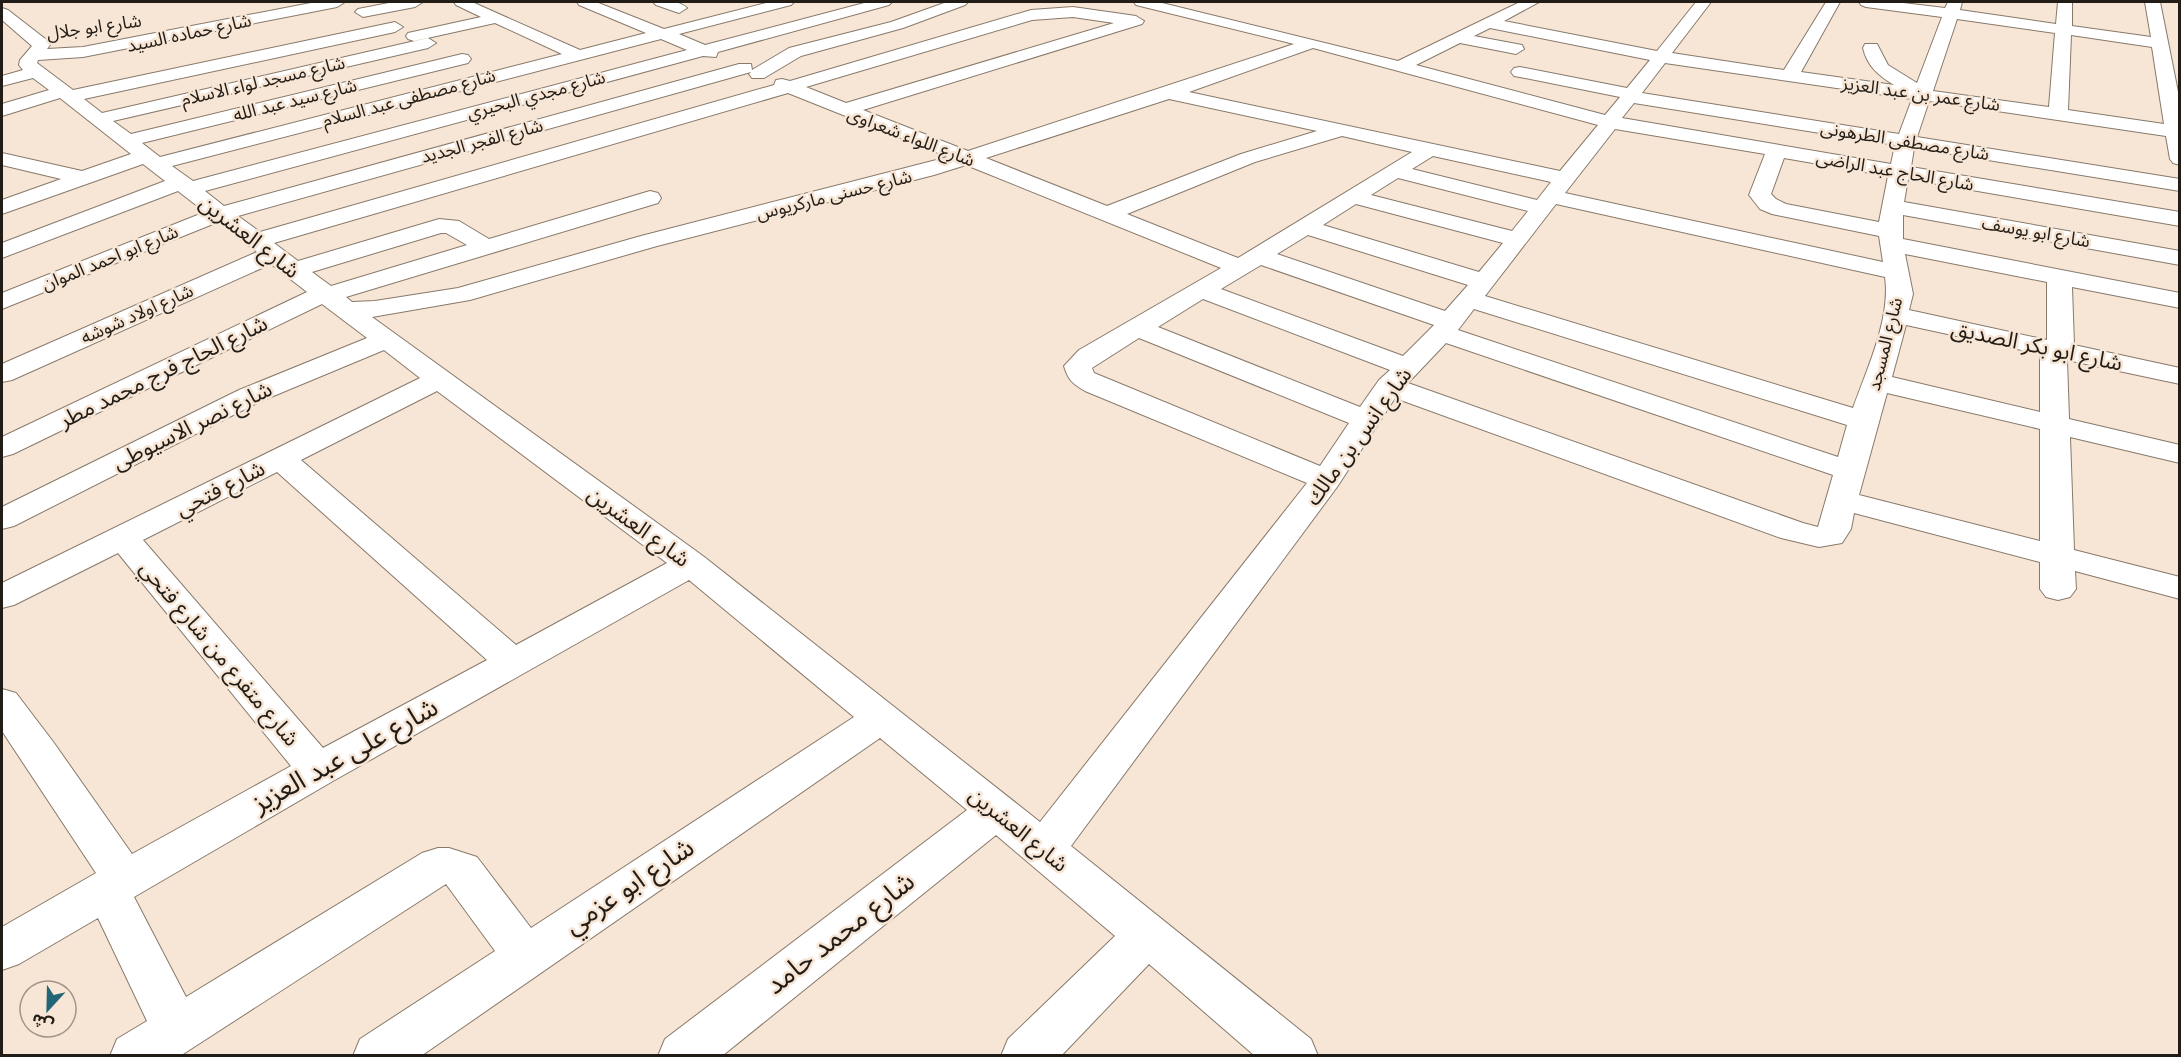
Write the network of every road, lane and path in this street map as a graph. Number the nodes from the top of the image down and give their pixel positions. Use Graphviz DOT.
graph roads {
  1 [pos="339,2"];
  2 [pos="415,2"];
  3 [pos="461,2"];
  4 [pos="661,2"];
  5 [pos="786,2"];
  6 [pos="884,2"];
  7 [pos="960,2"];
  8 [pos="1141,2"];
  9 [pos="1214,2"];
  10 [pos="1531,2"];
  11 [pos="1704,2"];
  12 [pos="1833,2"];
  13 [pos="1866,2"];
  14 [pos="2065,2"];
  15 [pos="2153,2"];
  16 [pos="595,3"];
  17 [pos="696,3"];
  18 [pos="679,8"];
  19 [pos="1953,8"];
  20 [pos="1181,11"];
  21 [pos="2,14"];
  22 [pos="366,14"];
  23 [pos="914,17"];
  24 [pos="498,18"];
  25 [pos="631,19"];
  26 [pos="346,20"];
  27 [pos="1136,21"];
  28 [pos="1487,23"];
  29 [pos="394,27"];
  30 [pos="992,27"];
  31 [pos="2063,29"];
  32 [pos="778,30"];
  33 [pos="662,32"];
  34 [pos="1458,38"];
  35 [pos="421,40"];
  36 [pos="1312,43"];
  37 [pos="821,44"];
  38 [pos="2161,46"];
  39 [pos="1871,48"];
  40 [pos="704,50"];
  41 [pos="2180,52"];
  42 [pos="1536,53"];
  43 [pos="577,55"];
  44 [pos="462,59"];
  45 [pos="1401,66"];
  46 [pos="43,70"];
  47 [pos="752,71"];
  48 [pos="1520,72"];
  49 [pos="1790,75"];
  50 [pos="496,76"];
  51 [pos="1639,78"];
  52 [pos="1810,78"];
  53 [pos="2,81"];
  54 [pos="790,88"];
  55 [pos="1168,93"];
  56 [pos="1923,94"];
  57 [pos="417,96"];
  58 [pos="1798,108"];
  59 [pos="2,110"];
  60 [pos="843,110"];
  61 [pos="2052,113"];
  62 [pos="457,116"];
  63 [pos="99,118"];
  64 [pos="1610,122"];
  65 [pos="528,128"];
  66 [pos="1342,131"];
  67 [pos="2177,132"];
  68 [pos="1906,141"];
  69 [pos="1430,149"];
  70 [pos="1777,150"];
  71 [pos="572,151"];
  72 [pos="2,159"];
  73 [pos="968,159"];
  74 [pos="2180,159"];
  75 [pos="2042,163"];
  76 [pos="160,167"];
  77 [pos="1395,171"];
  78 [pos="1899,171"];
  79 [pos="83,178"];
  80 [pos="2180,185"];
  81 [pos="1554,194"];
  82 [pos="1353,197"];
  83 [pos="650,198"];
  84 [pos="1892,206"];
  85 [pos="2,207"];
  86 [pos="219,214"];
  87 [pos="1107,214"];
  88 [pos="2180,219"];
  89 [pos="1306,227"];
  90 [pos="1891,237"];
  91 [pos="1519,240"];
  92 [pos="486,247"];
  93 [pos="2,251"];
  94 [pos="274,255"];
  95 [pos="2180,258"];
  96 [pos="1250,261"];
  97 [pos="1897,272"];
  98 [pos="2059,277"];
  99 [pos="1201,290"];
  100 [pos="1477,291"];
  101 [pos="332,300"];
  102 [pos="2180,301"];
  103 [pos="2,302"];
  104 [pos="1895,315"];
  105 [pos="1446,327"];
  106 [pos="1137,328"];
  107 [pos="386,340"];
  108 [pos="2057,349"];
  109 [pos="2,374"];
  110 [pos="1399,376"];
  111 [pos="2180,376"];
  112 [pos="439,379"];
  113 [pos="1878,382"];
  114 [pos="1367,420"];
  115 [pos="1863,420"];
  116 [pos="2055,424"];
  117 [pos="2,448"];
  118 [pos="2180,454"];
  119 [pos="280,458"];
  120 [pos="1326,480"];
  121 [pos="1846,485"];
  122 [pos="2,519"];
  123 [pos="123,537"];
  124 [pos="2057,556"];
  125 [pos="690,564"];
  126 [pos="2180,588"];
  127 [pos="2058,589"];
  128 [pos="2,597"];
  129 [pos="512,662"];
  130 [pos="2,703"];
  131 [pos="881,717"];
  132 [pos="318,770"];
  133 [pos="997,810"];
  134 [pos="1044,849"];
  135 [pos="116,883"];
  136 [pos="1147,935"];
  137 [pos="2,950"];
  138 [pos="525,956"];
  139 [pos="176,1029"];
  140 [pos="135,1056"];
  141 [pos="378,1056"];
  142 [pos="683,1056"];
  143 [pos="1026,1056"];
  144 [pos="1293,1056"];
  1 -- 22 [label="street"];
  1 -- 46 [label="street, شارع ابو جلال"];
  2 -- 22 [label="street"];
  3 -- 24 [label="street"];
  4 -- 18 [label="street"];
  5 -- 33 [label="street, شارع مصطفى عبد السلام"];
  6 -- 32 [label="street, شارع مجدي البحيري"];
  7 -- 23 [label="street, شارع الفجر الجديد"];
  8 -- 20 [label="street, شارع الحاج عبد الراضى"];
  9 -- 20 [label="street"];
  10 -- 28 [label="street"];
  11 -- 51 [label="street, شارع انس بن مالك"];
  12 -- 49 [label="street"];
  13 -- 19 [label="street"];
  14 -- 31 [label="street"];
  15 -- 38 [label="street"];
  16 -- 25 [label="street, شارع اللواء شعراوى"];
  17 -- 18 [label="street"];
  18 -- 25 [label="street"];
  19 -- 31 [label="street"];
  19 -- 56 [label="street, شارع المسجد"];
  20 -- 27 [label="street"];
  20 -- 36 [label="street, شارع الحاج عبد الراضى"];
  21 -- 46 [label="street, شارع العشرين"];
  22 -- 26 [label="street"];
  22 -- 29 [label="street"];
  23 -- 30 [label="street"];
  23 -- 37 [label="street, شارع الفجر الجديد"];
  24 -- 35 [label="street, شارع مسجد لواء الاسلام"];
  24 -- 43 [label="street"];
  25 -- 33 [label="street, شارع اللواء شعراوى"];
  27 -- 30 [label="street"];
  27 -- 60 [label="street"];
  28 -- 34 [label="street"];
  28 -- 51 [label="street"];
  29 -- 35 [label="street"];
  29 -- 46 [label="street"];
  30 -- 54 [label="street"];
  31 -- 38 [label="street"];
  31 -- 61 [label="street"];
  32 -- 37 [label="street"];
  32 -- 40 [label="street, شارع مجدي البحيري"];
  33 -- 40 [label="street, شارع اللواء شعراوى"];
  33 -- 43 [label="street, شارع مصطفى عبد السلام"];
  34 -- 42 [label="street"];
  34 -- 45 [label="street"];
  35 -- 44 [label="street"];
  35 -- 63 [label="street, شارع مسجد لواء الاسلام"];
  36 -- 45 [label="street, شارع الحاج عبد الراضى"];
  36 -- 55 [label="street, شارع حسنى ماركريوس"];
  37 -- 47 [label="street, شارع الفجر الجديد"];
  38 -- 41 [label="street"];
  38 -- 67 [label="street"];
  39 -- 56 [label="street"];
  40 -- 47 [label="street, شارع اللواء شعراوى"];
  40 -- 62 [label="street, شارع مجدي البحيري"];
  43 -- 50 [label="street, شارع مصطفى عبد السلام"];
  44 -- 50 [label="street"];
  44 -- 76 [label="street, شارع سيد عبد الله"];
  45 -- 64 [label="street, شارع الحاج عبد الراضى"];
  46 -- 53 [label="street"];
  46 -- 59 [label="street"];
  46 -- 63 [label="street, شارع العشرين"];
  47 -- 54 [label="street, شارع اللواء شعراوى"];
  47 -- 65 [label="street, شارع الفجر الجديد"];
  48 -- 51 [label="street"];
  49 -- 51 [label="street, شارع عمر بن عبد العزيز"];
  49 -- 52 [label="street, شارع عمر بن عبد العزيز"];
  50 -- 57 [label="street, شارع مصطفى عبد السلام"];
  51 -- 58 [label="street, شارع مصطفى الطرهونى"];
  51 -- 64 [label="street, شارع انس بن مالك"];
  52 -- 56 [label="street, شارع عمر بن عبد العزيز"];
  52 -- 58 [label="street"];
  54 -- 60 [label="street, شارع اللواء شعراوى"];
  54 -- 71 [label="street"];
  55 -- 66 [label="street"];
  55 -- 73 [label="street, شارع حسنى ماركريوس"];
  56 -- 61 [label="street, شارع عمر بن عبد العزيز"];
  56 -- 68 [label="street, شارع المسجد"];
  57 -- 62 [label="street"];
  57 -- 76 [label="street, شارع مصطفى عبد السلام"];
  58 -- 68 [label="street, شارع مصطفى الطرهونى"];
  60 -- 73 [label="street, شارع اللواء شعراوى"];
  61 -- 67 [label="street, شارع عمر بن عبد العزيز"];
  61 -- 75 [label="street"];
  62 -- 76 [label="street, شارع مجدي البحيري"];
  63 -- 76 [label="street, شارع العشرين"];
  64 -- 70 [label="street, شارع الحاج عبد الراضى"];
  64 -- 81 [label="street, شارع انس بن مالك"];
  65 -- 71 [label="street"];
  65 -- 86 [label="street, شارع الفجر الجديد"];
  66 -- 69 [label="street"];
  66 -- 87 [label="street"];
  67 -- 74 [label="street"];
  68 -- 75 [label="street, شارع مصطفى الطرهونى"];
  68 -- 78 [label="street, شارع المسجد"];
  69 -- 77 [label="street"];
  69 -- 81 [label="street"];
  70 -- 78 [label="street, شارع الحاج عبد الراضى"];
  70 -- 90 [label="street"];
  71 -- 94 [label="street"];
  72 -- 79 [label="street"];
  73 -- 87 [label="street, شارع اللواء شعراوى"];
  73 -- 101 [label="street, شارع حسنى ماركريوس"];
  75 -- 80 [label="street, شارع مصطفى الطرهونى"];
  76 -- 79 [label="street"];
  76 -- 86 [label="street, شارع العشرين"];
  76 -- 93 [label="street"];
  77 -- 81 [label="street"];
  77 -- 82 [label="street"];
  78 -- 84 [label="street, شارع المسجد"];
  78 -- 88 [label="street, شارع الحاج عبد الراضى"];
  79 -- 85 [label="street"];
  81 -- 91 [label="street, شارع انس بن مالك"];
  81 -- 97 [label="street"];
  82 -- 89 [label="street"];
  82 -- 91 [label="street"];
  83 -- 92 [label="street"];
  84 -- 90 [label="street, شارع المسجد"];
  84 -- 95 [label="street, شارع ابو يوسف"];
  86 -- 94 [label="street, شارع العشرين"];
  86 -- 103 [label="street, شارع ابو احمد الموان"];
  87 -- 96 [label="street, شارع اللواء شعراوى"];
  89 -- 96 [label="street"];
  89 -- 100 [label="street"];
  90 -- 97 [label="street, شارع المسجد"];
  90 -- 98 [label="street"];
  91 -- 100 [label="street, شارع انس بن مالك"];
  92 -- 94 [label="street"];
  92 -- 101 [label="street"];
  94 -- 101 [label="street, شارع العشرين"];
  94 -- 109 [label="street, شارع اولاد شوشه"];
  96 -- 99 [label="street"];
  96 -- 105 [label="street, شارع اللواء شعراوى"];
  97 -- 104 [label="street, شارع المسجد"];
  98 -- 102 [label="street"];
  98 -- 108 [label="street"];
  99 -- 106 [label="street"];
  99 -- 110 [label="street"];
  100 -- 105 [label="street, شارع انس بن مالك"];
  100 -- 115 [label="street"];
  101 -- 107 [label="street, شارع العشرين"];
  101 -- 117 [label="street, شارع الحاج فرج محمد مطر"];
  104 -- 108 [label="street, شارع ابو بكر الصديق"];
  104 -- 113 [label="street, شارع المسجد"];
  105 -- 110 [label="street, شارع انس بن مالك"];
  105 -- 121 [label="street, شارع اللواء شعراوى"];
  106 -- 114 [label="street"];
  106 -- 120 [label="street"];
  107 -- 112 [label="street, شارع العشرين"];
  107 -- 122 [label="street, شارع نصر الاسيوطى"];
  108 -- 111 [label="street, شارع ابو بكر الصديق"];
  108 -- 116 [label="street"];
  110 -- 114 [label="street, شارع انس بن مالك"];
  110 -- 121 [label="street, شارع المسجد"];
  112 -- 119 [label="street, شارع فتحي"];
  112 -- 125 [label="street, شارع العشرين"];
  113 -- 115 [label="street, شارع المسجد"];
  113 -- 116 [label="street"];
  114 -- 120 [label="street, شارع انس بن مالك"];
  115 -- 121 [label="street, شارع المسجد"];
  116 -- 118 [label="street"];
  116 -- 124 [label="street"];
  119 -- 123 [label="street, شارع فتحي"];
  119 -- 129 [label="street"];
  120 -- 134 [label="street, شارع انس بن مالك"];
  121 -- 124 [label="street, شارع اللواء شعراوى"];
  123 -- 128 [label="street, شارع فتحي"];
  123 -- 132 [label="street, شارع متفرع من شارع فتحي"];
  124 -- 126 [label="street, شارع اللواء شعراوى"];
  124 -- 127 [label="street"];
  125 -- 129 [label="street, شارع على عبد العزيز"];
  125 -- 131 [label="street, شارع العشرين"];
  129 -- 132 [label="street, شارع على عبد العزيز"];
  130 -- 135 [label="street"];
  131 -- 133 [label="street, شارع العشرين"];
  131 -- 138 [label="street, شارع ابو عزمي"];
  132 -- 135 [label="street, شارع على عبد العزيز"];
  133 -- 134 [label="street, شارع العشرين"];
  133 -- 142 [label="street, شارع محمد حامد"];
  134 -- 136 [label="street, شارع العشرين"];
  135 -- 137 [label="street, شارع على عبد العزيز"];
  135 -- 139 [label="street"];
  136 -- 143 [label="street"];
  136 -- 144 [label="street, شارع العشرين"];
  138 -- 139 [label="street"];
  138 -- 141 [label="street, شارع ابو عزمي"];
  139 -- 140 [label="street"];
}
